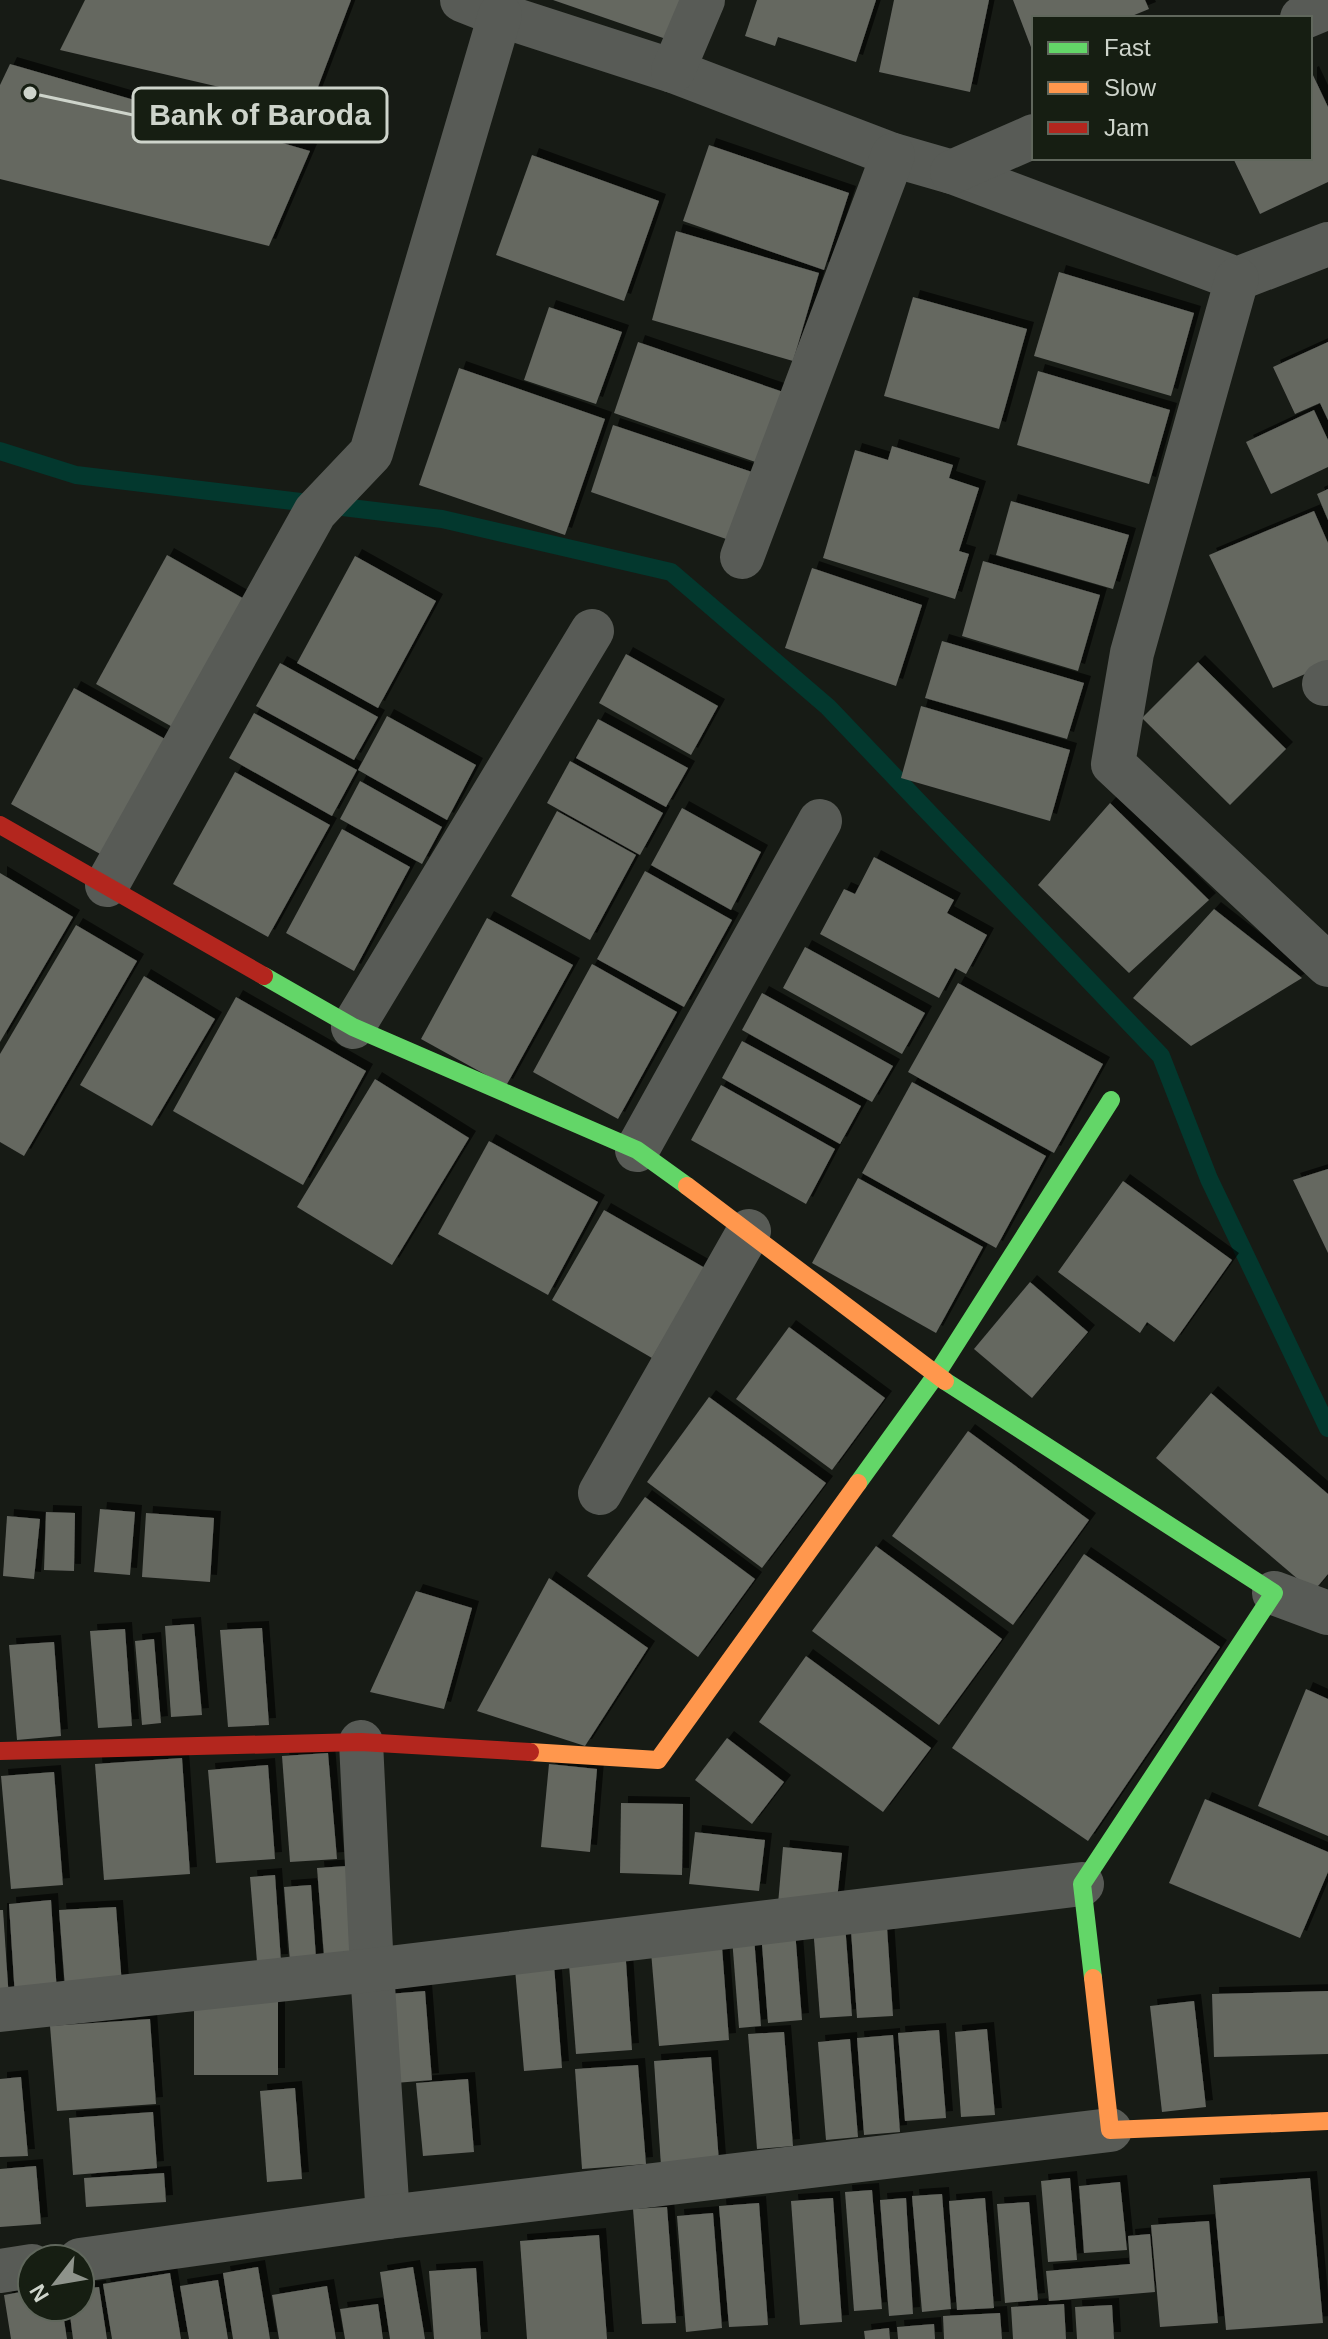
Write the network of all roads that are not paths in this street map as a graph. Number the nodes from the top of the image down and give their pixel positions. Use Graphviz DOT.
graph roads {
  1 [pos="703,0"];
  2 [pos="481,8"];
  3 [pos="673,71"];
  4 [pos="1032,137"];
  5 [pos="893,155"];
  6 [pos="952,172"];
  7 [pos="1328,244"];
  8 [pos="1237,279"];
  9 [pos="742,557"];
  10 [pos="592,631"];
  11 [pos="820,821"];
  12 [pos="0,825"];
  13 [pos="107,885"];
  14 [pos="1328,965"];
  15 [pos="353,1027"];
  16 [pos="1111,1100"];
  17 [pos="637,1150"];
  18 [pos="749,1231"];
  19 [pos="936,1375"];
  20 [pos="600,1493"];
  21 [pos="1274,1593"];
  22 [pos="1328,1613"];
  23 [pos="361,1742"];
  24 [pos="0,1751"];
  25 [pos="1082,1884"];
  26 [pos="372,1970"];
  27 [pos="0,2010"];
  28 [pos="1328,2121"];
  29 [pos="1110,2130"];
  30 [pos="388,2217"];
  31 [pos="96,2258"];
  1 -- 3 [label="street"];
  2 -- 3 [label="street"];
  2 -- 13 [label="street"];
  3 -- 5 [label="street"];
  4 -- 6 [label="street"];
  5 -- 6 [label="street"];
  5 -- 9 [label="street"];
  6 -- 8 [label="street"];
  7 -- 8 [label="street"];
  8 -- 14 [label="street"];
  10 -- 15 [label="street"];
  11 -- 17 [label="street"];
  12 -- 13 [label="street"];
  13 -- 15 [label="street"];
  15 -- 17 [label="street"];
  16 -- 19 [label="street"];
  17 -- 18 [label="street"];
  18 -- 19 [label="street"];
  18 -- 20 [label="street"];
  19 -- 21 [label="street"];
  19 -- 23 [label="street"];
  21 -- 22 [label="street"];
  21 -- 25 [label="street"];
  23 -- 24 [label="street"];
  23 -- 26 [label="street"];
  25 -- 26 [label="street"];
  25 -- 29 [label="street"];
  26 -- 27 [label="street"];
  26 -- 30 [label="street"];
  28 -- 29 [label="street"];
  29 -- 30 [label="street"];
  30 -- 31 [label="street"];
}
